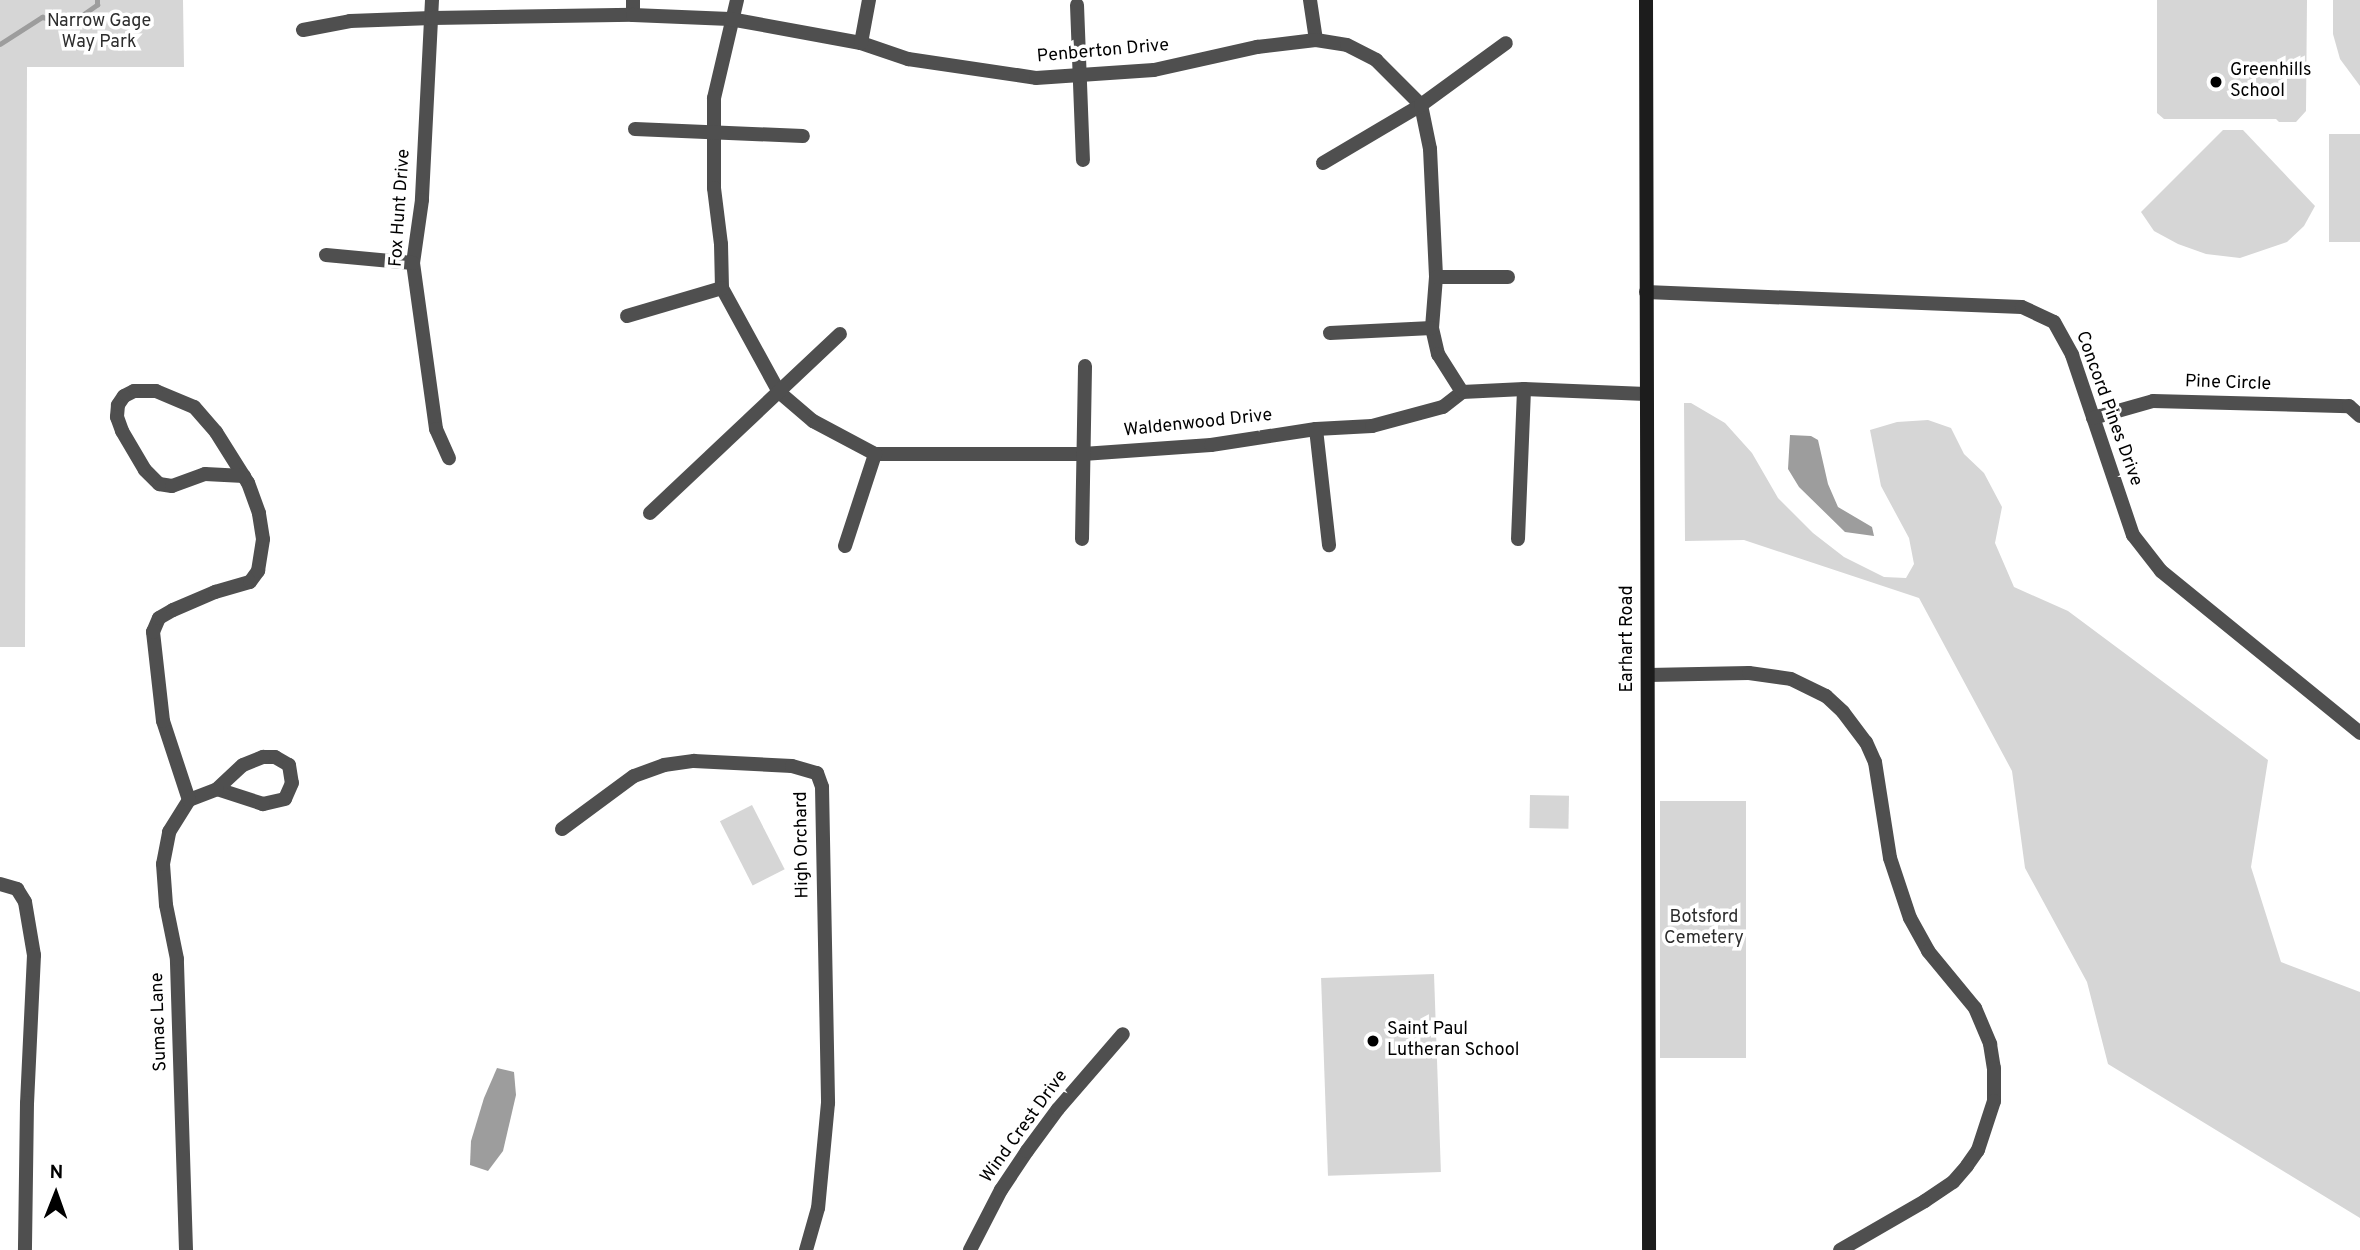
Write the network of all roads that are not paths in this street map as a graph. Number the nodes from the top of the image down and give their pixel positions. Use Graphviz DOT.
graph roads {
  1 [pos="432,0"];
  2 [pos="737,0"];
  3 [pos="869,0"];
  4 [pos="1310,0"];
  5 [pos="1646,0"];
  6 [pos="1651,0"];
  7 [pos="1077,5"];
  8 [pos="633,7"];
  9 [pos="432,18"];
  10 [pos="730,19"];
  11 [pos="1647,29"];
  12 [pos="303,30"];
  13 [pos="1316,40"];
  14 [pos="860,43"];
  15 [pos="1506,43"];
  16 [pos="1081,77"];
  17 [pos="1421,105"];
  18 [pos="635,129"];
  19 [pos="713,133"];
  20 [pos="803,136"];
  21 [pos="1083,160"];
  22 [pos="1323,163"];
  23 [pos="326,255"];
  24 [pos="413,262"];
  25 [pos="1508,277"];
  26 [pos="1436,278"];
  27 [pos="722,288"];
  28 [pos="1646,292"];
  29 [pos="628,316"];
  30 [pos="1432,328"];
  31 [pos="1330,333"];
  32 [pos="840,334"];
  33 [pos="1085,366"];
  34 [pos="1524,389"];
  35 [pos="779,392"];
  36 [pos="1462,392"];
  37 [pos="1646,394"];
  38 [pos="2360,416"];
  39 [pos="2093,418"];
  40 [pos="1316,429"];
  41 [pos="875,454"];
  42 [pos="1083,454"];
  43 [pos="449,458"];
  44 [pos="244,476"];
  45 [pos="650,513"];
  46 [pos="1082,539"];
  47 [pos="1518,539"];
  48 [pos="1329,545"];
  49 [pos="845,546"];
  50 [pos="1648,675"];
  51 [pos="2360,733"];
  52 [pos="217,789"];
  53 [pos="189,800"];
  54 [pos="562,829"];
  55 [pos="0,884"];
  56 [pos="1123,1034"];
  57 [pos="26,1250"];
  58 [pos="186,1250"];
  59 [pos="806,1250"];
  60 [pos="970,1250"];
  61 [pos="1649,1250"];
  62 [pos="1840,1250"];
  1 -- 9 [label="street, Fox Hunt Drive"];
  2 -- 10 [label="street, Waldenwood Drive"];
  3 -- 14 [label="street"];
  4 -- 13 [label="street"];
  5 -- 11 [label="street, Earhart Road"];
  6 -- 11 [label="street, Earhart Road"];
  7 -- 16 [label="street"];
  8 -- 9 [label="street, Penberton Drive"];
  8 -- 10 [label="street, Penberton Drive"];
  9 -- 12 [label="street, Penberton Drive"];
  9 -- 24 [label="street, Fox Hunt Drive"];
  10 -- 14 [label="street, Penberton Drive"];
  10 -- 19 [label="street, Waldenwood Drive"];
  11 -- 28 [label="street, Earhart Road"];
  13 -- 16 [label="street, Penberton Drive"];
  13 -- 17 [label="street, Penberton Drive"];
  14 -- 16 [label="street, Penberton Drive"];
  15 -- 17 [label="street"];
  16 -- 21 [label="street"];
  17 -- 22 [label="street"];
  17 -- 26 [label="street"];
  18 -- 19 [label="street"];
  19 -- 20 [label="street"];
  19 -- 27 [label="street, Waldenwood Drive"];
  23 -- 24 [label="street"];
  24 -- 43 [label="street, Fox Hunt Drive"];
  25 -- 26 [label="street"];
  26 -- 30 [label="street"];
  27 -- 29 [label="street"];
  27 -- 35 [label="street, Waldenwood Drive"];
  28 -- 37 [label="street, Earhart Road"];
  28 -- 39 [label="street, Concord Pines Drive"];
  30 -- 31 [label="street"];
  30 -- 36 [label="street"];
  32 -- 35 [label="street"];
  33 -- 42 [label="street"];
  34 -- 36 [label="street, Waldenwood Drive"];
  34 -- 37 [label="street, Waldenwood Drive"];
  34 -- 47 [label="street"];
  35 -- 41 [label="street, Waldenwood Drive"];
  35 -- 45 [label="street"];
  36 -- 40 [label="street, Waldenwood Drive"];
  37 -- 50 [label="street, Earhart Road"];
  38 -- 39 [label="street, Pine Circle"];
  39 -- 51 [label="street, Concord Pines Drive"];
  40 -- 42 [label="street, Waldenwood Drive"];
  40 -- 48 [label="street"];
  41 -- 42 [label="street, Waldenwood Drive"];
  41 -- 49 [label="street"];
  42 -- 46 [label="street"];
  44 -- 44 [label="street"];
  44 -- 53 [label="street"];
  50 -- 61 [label="street, Earhart Road"];
  50 -- 62 [label="street"];
  52 -- 52 [label="street"];
  52 -- 53 [label="street"];
  53 -- 58 [label="street, Sumac Lane"];
  54 -- 59 [label="street, High Orchard"];
  55 -- 57 [label="street"];
  56 -- 60 [label="street, Wind Crest Drive"];
}
